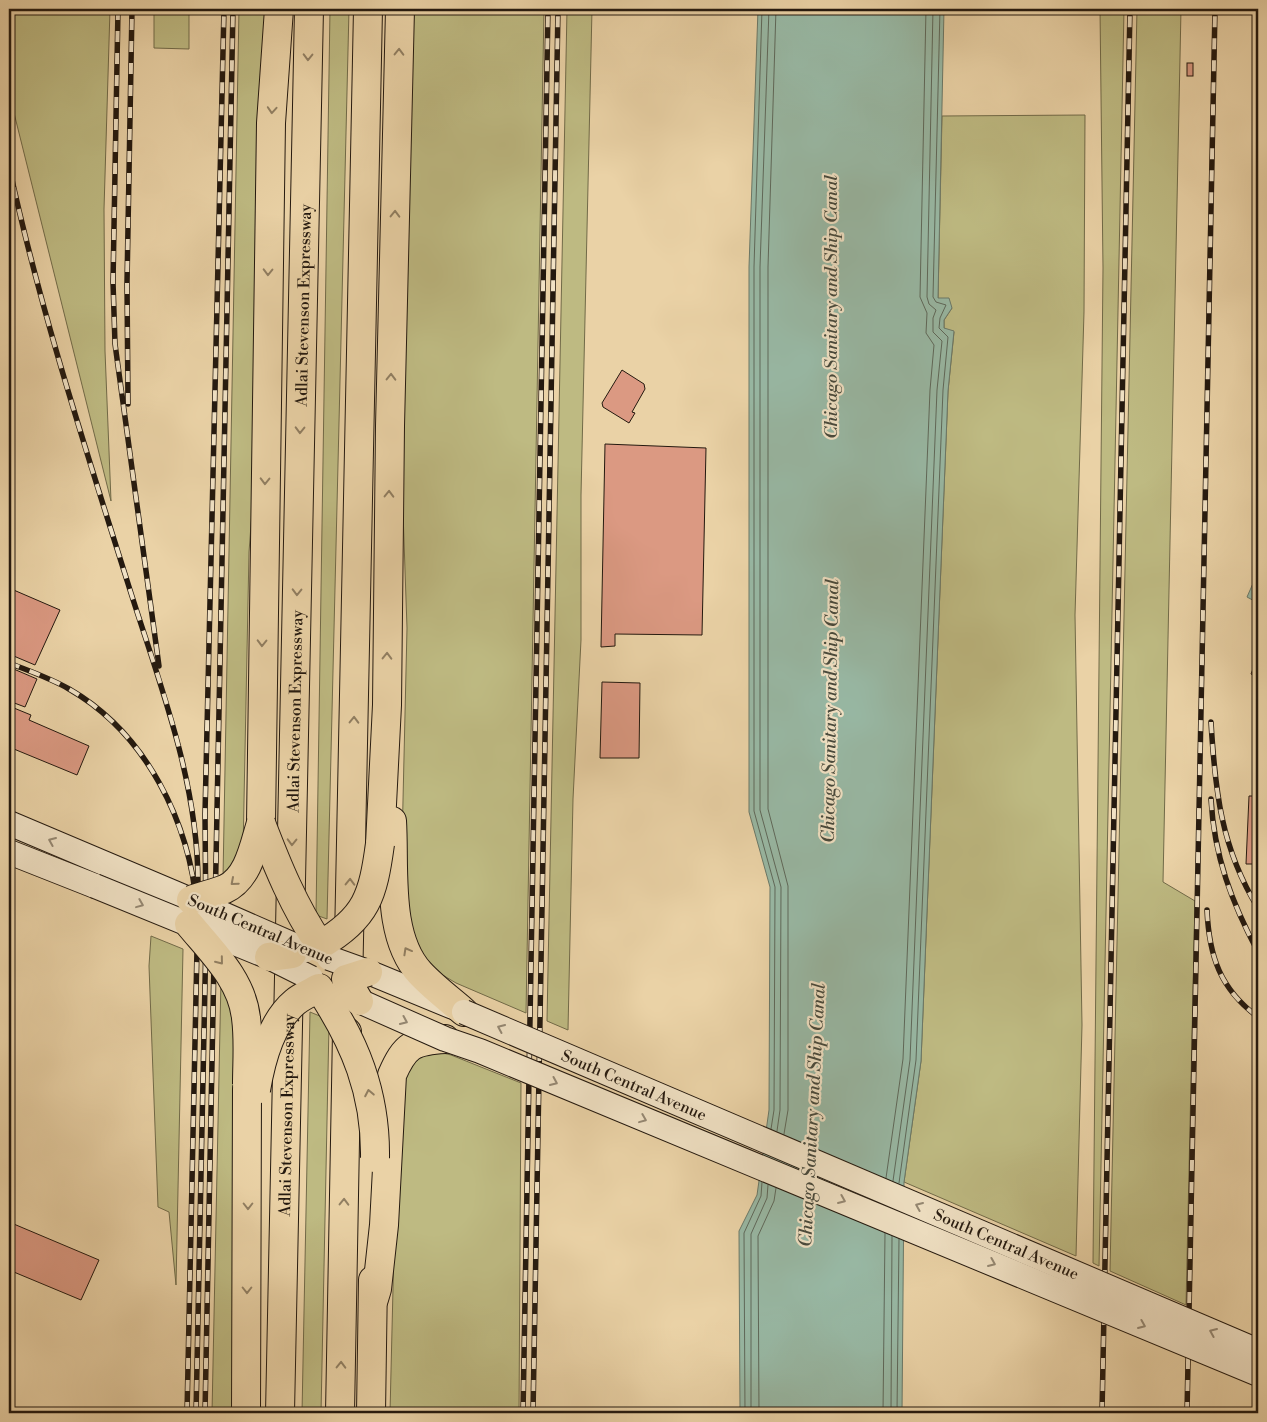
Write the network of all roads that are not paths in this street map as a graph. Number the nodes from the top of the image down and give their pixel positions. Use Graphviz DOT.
graph roads {
  1 [pos="279,9"];
  2 [pos="309,9"];
  3 [pos="368,9"];
  4 [pos="400,9"];
  5 [pos="9,823"];
  6 [pos="261,823"];
  7 [pos="387,844"];
  8 [pos="9,852"];
  9 [pos="190,912"];
  10 [pos="318,967"];
  11 [pos="464,1012"];
  12 [pos="445,1039"];
  13 [pos="252,1089"];
  14 [pos="382,1158"];
  15 [pos="1258,1351"];
  16 [pos="1258,1374"];
  17 [pos="246,1413"];
  18 [pos="280,1413"];
  19 [pos="340,1413"];
  20 [pos="371,1413"];
  1 -- 6 [label="highway, one-way"];
  2 -- 18 [label="highway, Adlai Stevenson Expressway, one-way"];
  19 -- 3 [label="highway, one-way"];
  7 -- 4 [label="highway, one-way"];
  9 -- 5 [label="main road, South Central Avenue, one-way"];
  6 -- 9 [label="highway, one-way, bridge"];
  6 -- 10 [label="highway, bridge"];
  7 -- 10 [label="highway, bridge"];
  11 -- 7 [label="highway, one-way"];
  8 -- 9 [label="main road, South Central Avenue, one-way, bridge"];
  9 -- 10 [label="main road, South Central Avenue, bridge"];
  9 -- 13 [label="highway, one-way, bridge"];
  10 -- 11 [label="main road, South Central Avenue"];
  10 -- 12 [label="main road, South Central Avenue, one-way, bridge"];
  10 -- 13 [label="highway, bridge"];
  14 -- 10 [label="highway, one-way, bridge"];
  15 -- 11 [label="main road, South Central Avenue, one-way, bridge"];
  12 -- 14 [label="highway"];
  12 -- 16 [label="main road, South Central Avenue, one-way, bridge"];
  13 -- 17 [label="highway, one-way"];
  14 -- 20 [label="highway"];
}
